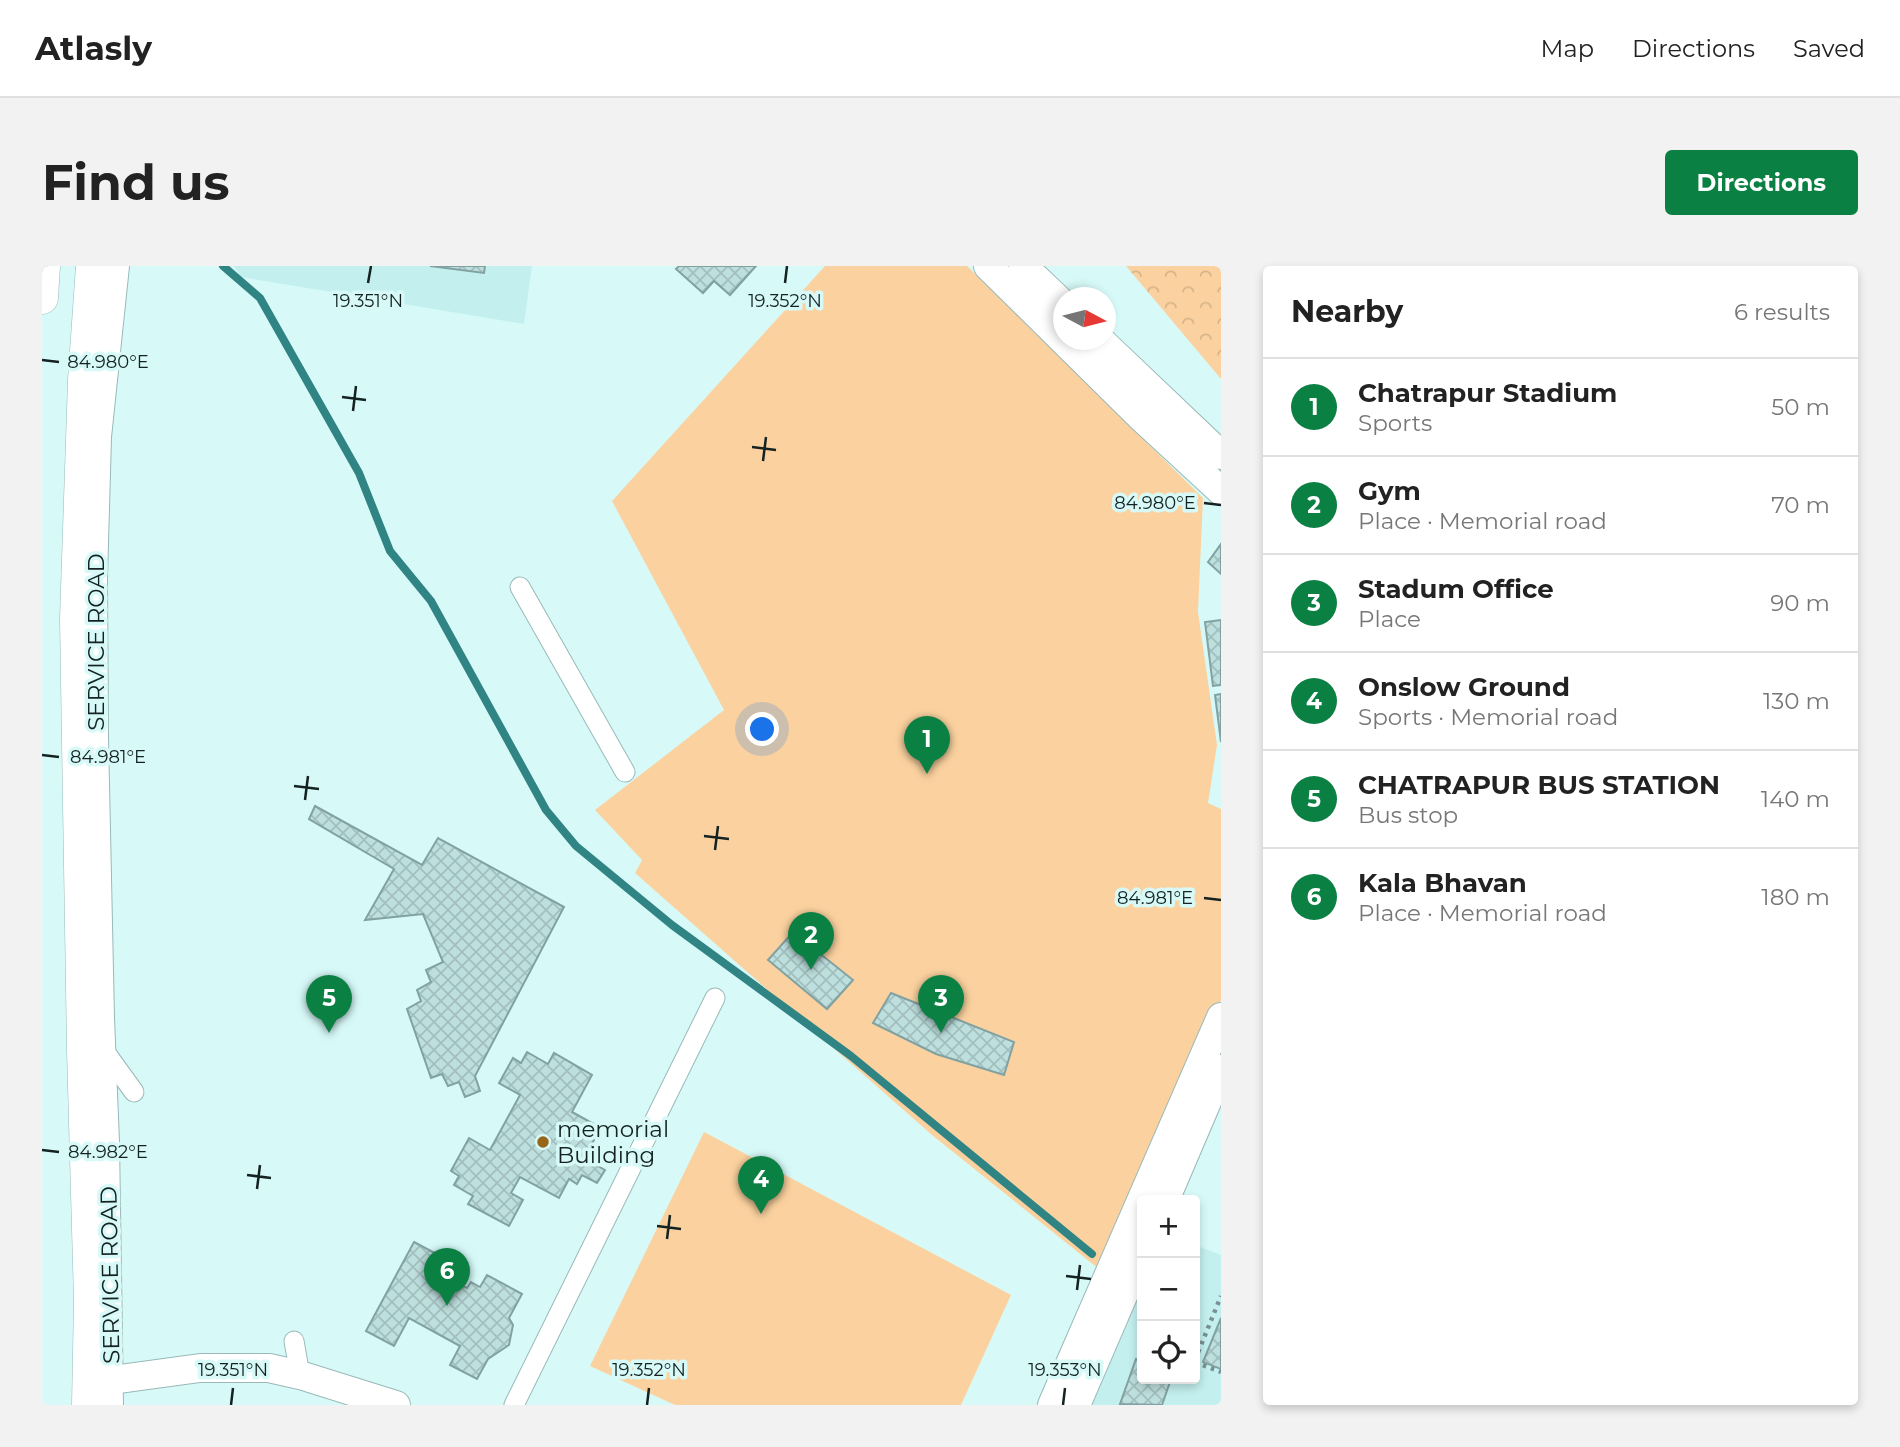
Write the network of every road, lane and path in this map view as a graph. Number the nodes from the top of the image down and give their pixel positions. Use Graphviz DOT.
graph roads {
  1 [pos="44,266"];
  2 [pos="92,266"];
  3 [pos="117,266"];
  4 [pos="988,266"];
  5 [pos="1023,266"];
  6 [pos="1053,295"];
  7 [pos="42,298"];
  8 [pos="1111,350"];
  9 [pos="1221,455"];
  10 [pos="1221,491"];
  11 [pos="520,587"];
  12 [pos="625,772"];
  13 [pos="715,998"];
  14 [pos="1221,1017"];
  15 [pos="103,1049"];
  16 [pos="1221,1069"];
  17 [pos="134,1092"];
  18 [pos="1202,1112"];
  19 [pos="1167,1195"];
  20 [pos="1139,1258"];
  21 [pos="1221,1296"];
  22 [pos="293,1341"];
  23 [pos="1200,1348"];
  24 [pos="1200,1363"];
  25 [pos="1221,1372"];
  26 [pos="300,1376"];
  27 [pos="112,1392"];
  28 [pos="88,1405"];
  29 [pos="396,1405"];
  30 [pos="514,1405"];
  31 [pos="1052,1405"];
  32 [pos="1076,1405"];
  1 -- 7 [label="highway"];
  2 -- 28 [label="highway"];
  3 -- 15 [label="street, SERVICE ROAD"];
  4 -- 10 [label="main road"];
  5 -- 6 [label="main road"];
  8 -- 9 [label="main road"];
  11 -- 12 [label="street"];
  13 -- 30 [label="street"];
  14 -- 18 [label="main road"];
  15 -- 17 [label="street"];
  15 -- 27 [label="street, SERVICE ROAD"];
  16 -- 18 [label="main road"];
  18 -- 19 [label="main road"];
  18 -- 31 [label="main road"];
  20 -- 32 [label="main road"];
  21 -- 23 [label="path"];
  22 -- 26 [label="street"];
  24 -- 25 [label="path"];
  26 -- 27 [label="main road"];
  26 -- 29 [label="main road"];
}
